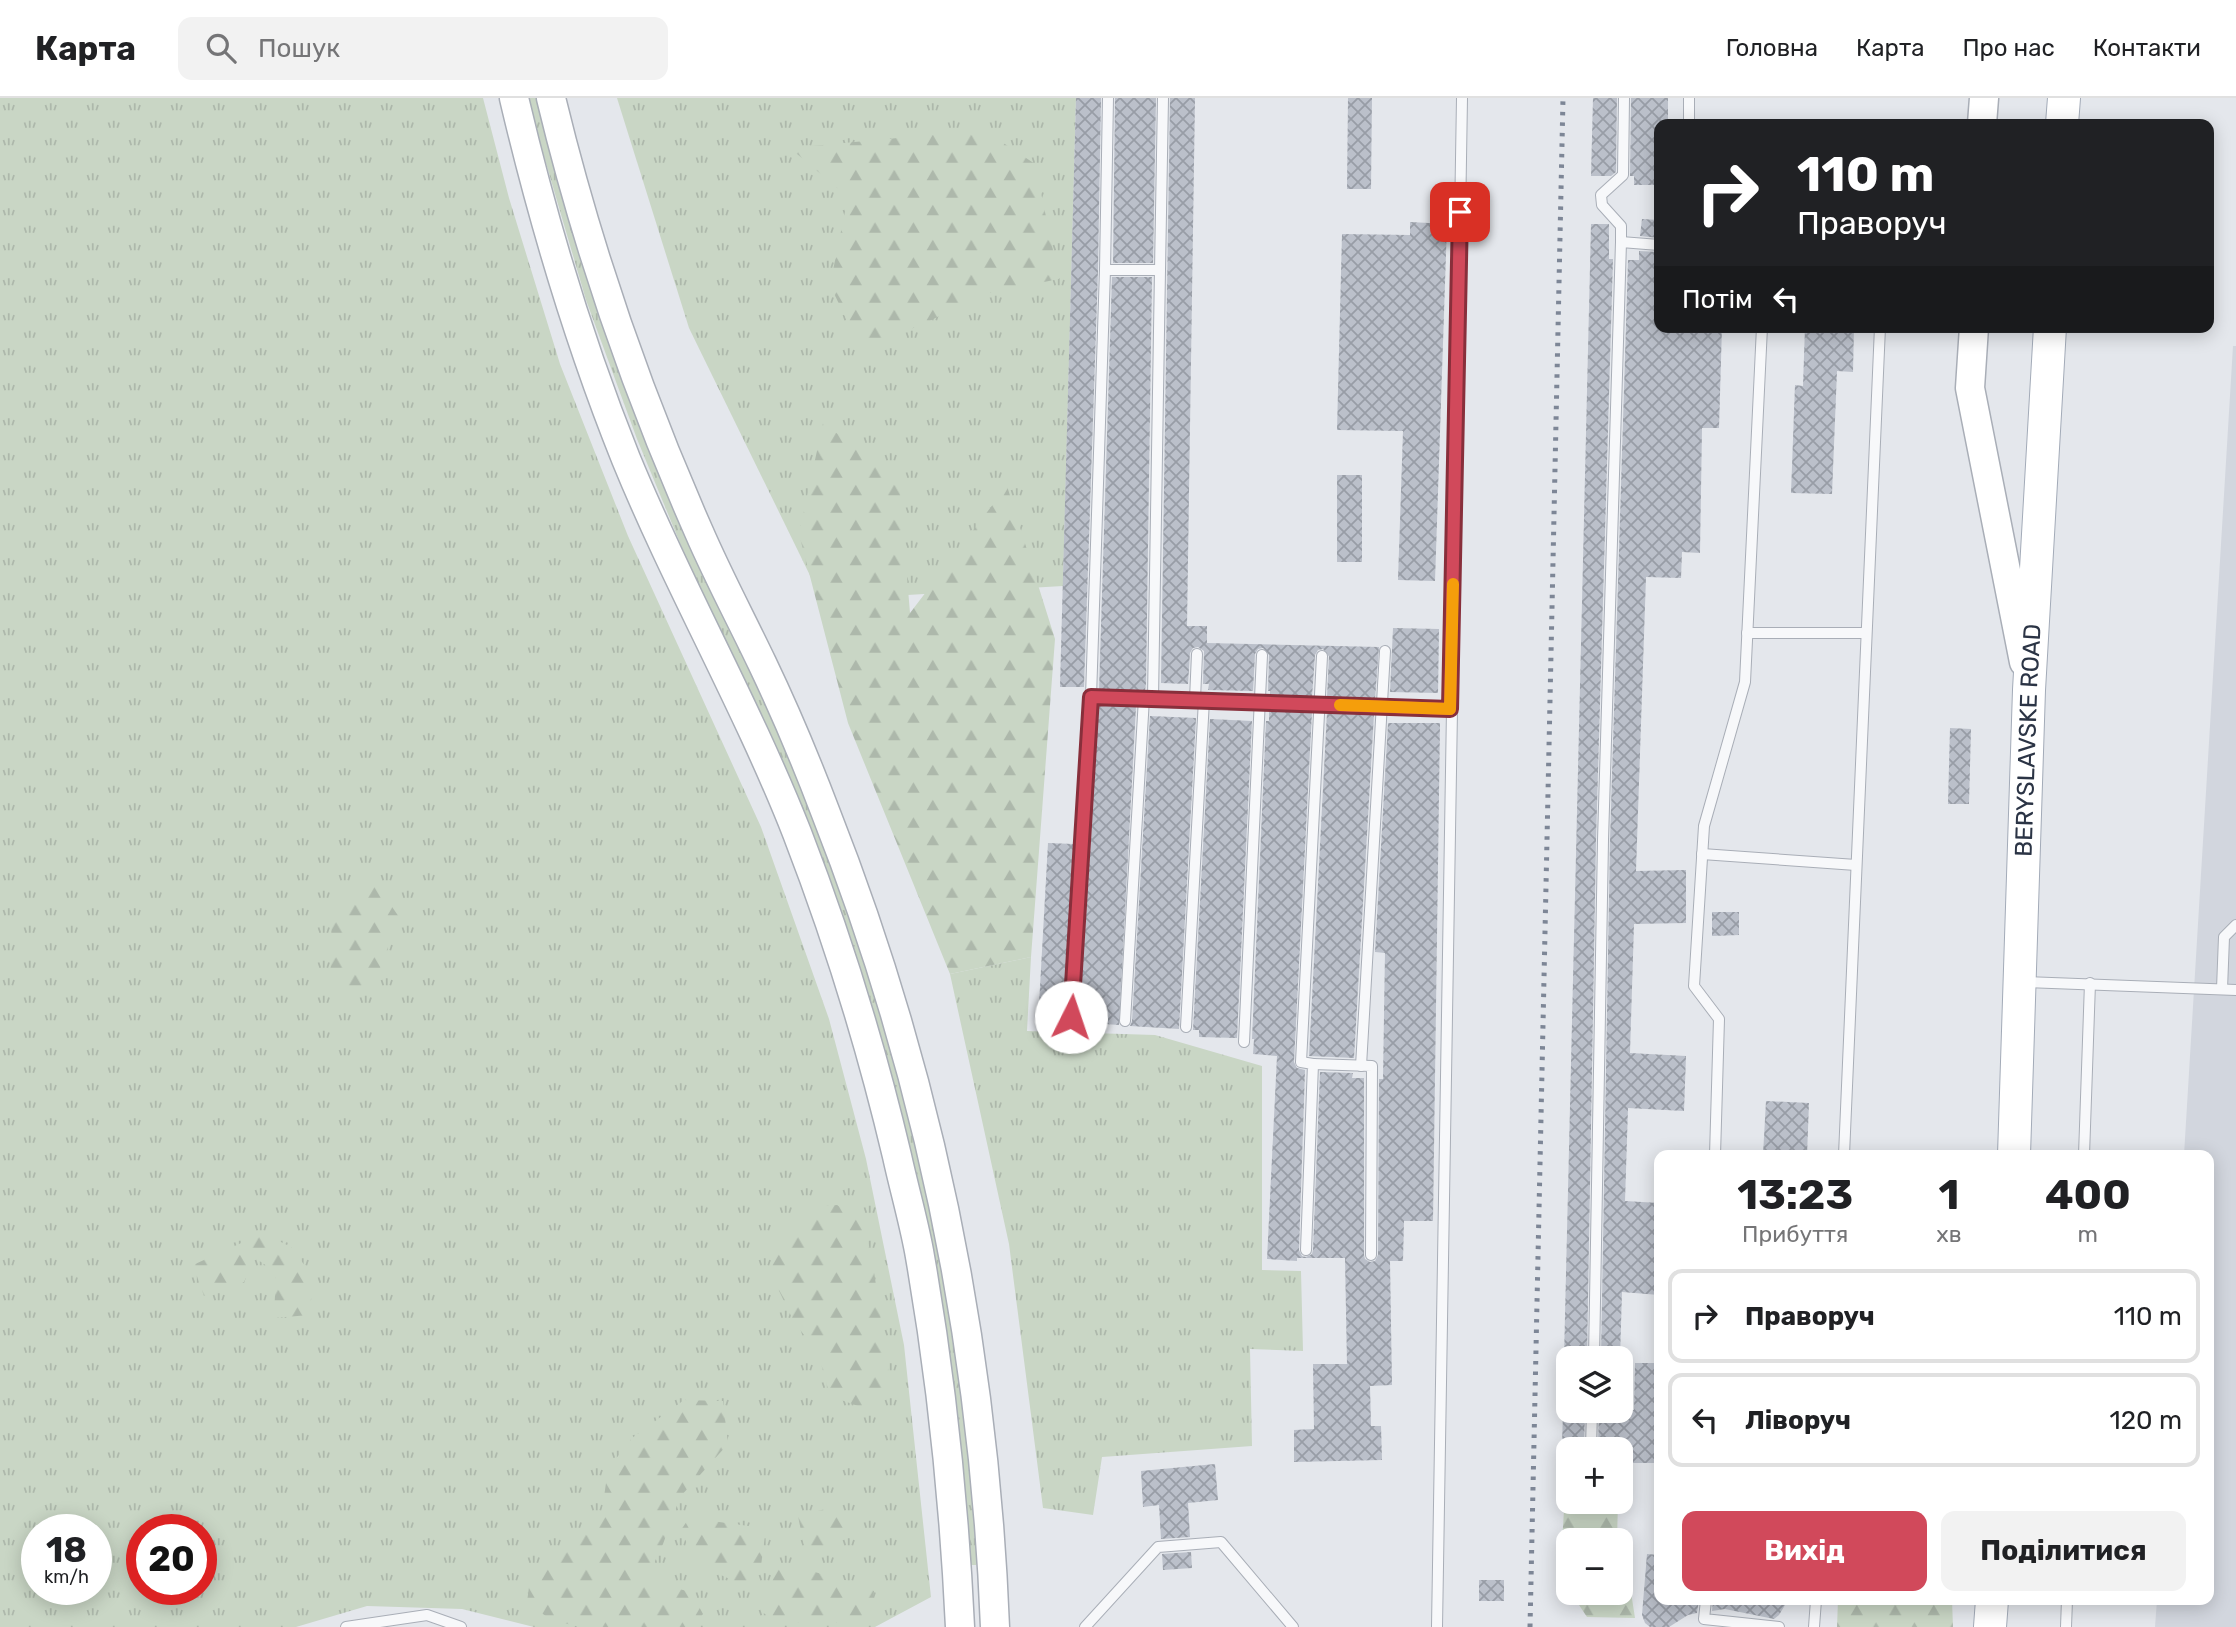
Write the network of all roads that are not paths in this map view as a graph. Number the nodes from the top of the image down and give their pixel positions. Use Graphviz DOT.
graph roads {
  1 [pos="514,98"];
  2 [pos="551,98"];
  3 [pos="1108,98"];
  4 [pos="1163,98"];
  5 [pos="1462,98"];
  6 [pos="1624,98"];
  7 [pos="1689,98"];
  8 [pos="1984,98"];
  9 [pos="2064,98"];
  10 [pos="1689,119"];
  11 [pos="1982,119"];
  12 [pos="2062,119"];
  13 [pos="1620,242"];
  14 [pos="1654,245"];
  15 [pos="1105,270"];
  16 [pos="1160,270"];
  17 [pos="1762,333"];
  18 [pos="1880,333"];
  19 [pos="1974,333"];
  20 [pos="2050,333"];
  21 [pos="1747,633"];
  22 [pos="1866,633"];
  23 [pos="1385,651"];
  24 [pos="1196,653"];
  25 [pos="1262,655"];
  26 [pos="1322,656"];
  27 [pos="2029,690"];
  28 [pos="1091,697"];
  29 [pos="1149,698"];
  30 [pos="1199,700"];
  31 [pos="1261,702"];
  32 [pos="1320,704"];
  33 [pos="1382,706"];
  34 [pos="1450,709"];
  35 [pos="1702,854"];
  36 [pos="1856,865"];
  37 [pos="2236,925"];
  38 [pos="2020,982"];
  39 [pos="2091,983"];
  40 [pos="2222,989"];
  41 [pos="2236,990"];
  42 [pos="1071,1017"];
  43 [pos="1125,1021"];
  44 [pos="1186,1027"];
  45 [pos="1244,1042"];
  46 [pos="1313,1064"];
  47 [pos="1362,1066"];
  48 [pos="1715,1150"];
  49 [pos="1844,1150"];
  50 [pos="2014,1150"];
  51 [pos="2084,1150"];
  52 [pos="1306,1250"];
  53 [pos="1371,1255"];
  54 [pos="1594,1346"];
  55 [pos="1705,1605"];
  56 [pos="1816,1605"];
  57 [pos="1992,1605"];
  58 [pos="2067,1605"];
  59 [pos="346,1627"];
  60 [pos="461,1627"];
  61 [pos="960,1627"];
  62 [pos="995,1627"];
  63 [pos="1086,1627"];
  64 [pos="1293,1627"];
  65 [pos="1437,1627"];
  66 [pos="1779,1627"];
  67 [pos="1814,1627"];
  68 [pos="1990,1627"];
  69 [pos="2066,1627"];
  1 -- 61 [label="street"];
  2 -- 62 [label="street"];
  3 -- 15 [label="lane"];
  4 -- 16 [label="lane"];
  5 -- 34 [label="lane"];
  6 -- 13 [label="lane"];
  7 -- 10 [label="lane"];
  8 -- 11 [label="street"];
  9 -- 12 [label="main road"];
  13 -- 14 [label="lane"];
  13 -- 54 [label="lane"];
  15 -- 16 [label="lane"];
  15 -- 28 [label="lane"];
  16 -- 29 [label="lane"];
  17 -- 21 [label="lane"];
  18 -- 22 [label="lane"];
  19 -- 27 [label="street"];
  20 -- 27 [label="main road, BERYSLAVSKE ROAD"];
  21 -- 22 [label="lane"];
  21 -- 35 [label="lane"];
  22 -- 36 [label="lane"];
  23 -- 33 [label="lane"];
  24 -- 30 [label="lane"];
  25 -- 31 [label="lane"];
  26 -- 32 [label="lane"];
  27 -- 38 [label="main road, BERYSLAVSKE ROAD"];
  28 -- 29 [label="lane"];
  28 -- 42 [label="lane"];
  29 -- 30 [label="lane"];
  29 -- 43 [label="lane"];
  30 -- 31 [label="lane"];
  30 -- 44 [label="lane"];
  31 -- 32 [label="lane"];
  31 -- 45 [label="lane"];
  32 -- 33 [label="lane"];
  32 -- 46 [label="lane"];
  33 -- 34 [label="lane"];
  33 -- 47 [label="lane"];
  34 -- 65 [label="lane"];
  35 -- 36 [label="lane"];
  35 -- 48 [label="lane"];
  36 -- 49 [label="lane"];
  37 -- 40 [label="lane"];
  38 -- 39 [label="lane"];
  38 -- 50 [label="main road, BERYSLAVSKE ROAD"];
  39 -- 40 [label="lane"];
  39 -- 51 [label="lane"];
  40 -- 41 [label="lane"];
  46 -- 47 [label="lane"];
  46 -- 52 [label="lane"];
  47 -- 53 [label="lane"];
  55 -- 66 [label="lane"];
  56 -- 67 [label="lane"];
  57 -- 68 [label="main road"];
  58 -- 69 [label="lane"];
  59 -- 60 [label="lane"];
  63 -- 64 [label="lane"];
}
